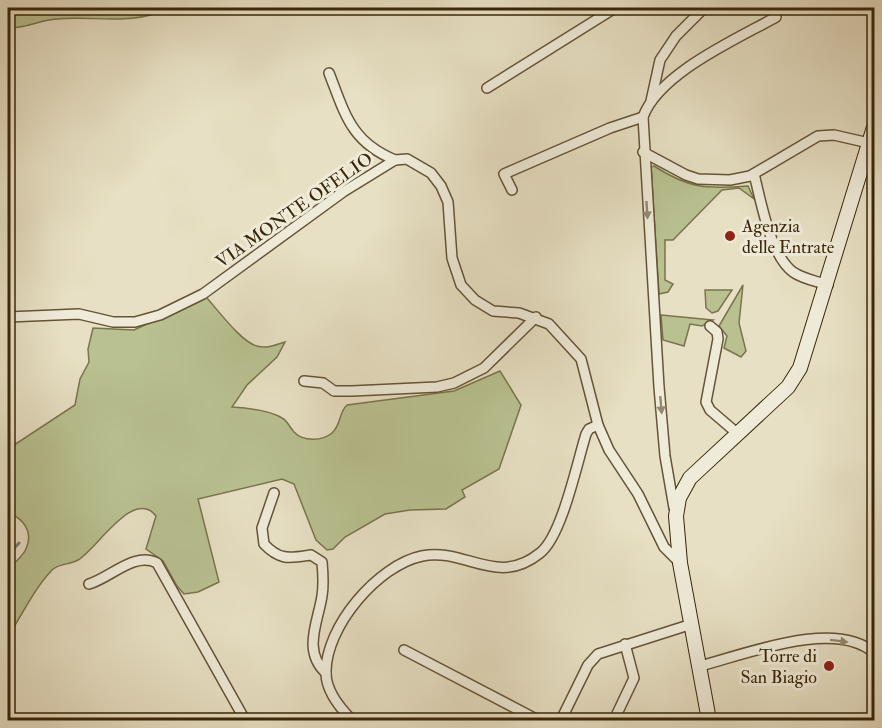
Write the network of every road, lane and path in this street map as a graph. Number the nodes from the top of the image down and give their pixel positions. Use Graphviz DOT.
graph roads {
  1 [pos="615,8"];
  2 [pos="704,8"];
  3 [pos="776,17"];
  4 [pos="329,73"];
  5 [pos="488,88"];
  6 [pos="651,101"];
  7 [pos="643,117"];
  8 [pos="874,127"];
  9 [pos="869,143"];
  10 [pos="643,152"];
  11 [pos="395,160"];
  12 [pos="754,174"];
  13 [pos="512,190"];
  14 [pos="828,285"];
  15 [pos="8,317"];
  16 [pos="536,317"];
  17 [pos="710,326"];
  18 [pos="304,381"];
  19 [pos="598,425"];
  20 [pos="738,434"];
  21 [pos="274,492"];
  22 [pos="676,516"];
  23 [pos="680,563"];
  24 [pos="89,584"];
  25 [pos="692,624"];
  26 [pos="625,644"];
  27 [pos="404,650"];
  28 [pos="872,651"];
  29 [pos="700,666"];
  30 [pos="326,673"];
  31 [pos="245,720"];
  32 [pos="352,720"];
  33 [pos="538,720"];
  34 [pos="561,720"];
  35 [pos="614,720"];
  36 [pos="710,720"];
  1 -- 5 [label="street"];
  2 -- 6 [label="street"];
  3 -- 6 [label="street"];
  4 -- 11 [label="street"];
  6 -- 7 [label="street"];
  7 -- 10 [label="street"];
  7 -- 13 [label="street"];
  8 -- 9 [label="street"];
  9 -- 12 [label="street"];
  9 -- 14 [label="street"];
  10 -- 12 [label="street"];
  10 -- 22 [label="street, one-way"];
  11 -- 15 [label="street, VIA MONTE OFELIO"];
  11 -- 16 [label="street, VIA MONTE OFELIO"];
  12 -- 14 [label="street"];
  14 -- 20 [label="street"];
  16 -- 18 [label="street"];
  16 -- 19 [label="street"];
  17 -- 20 [label="street"];
  19 -- 23 [label="street"];
  19 -- 30 [label="street"];
  20 -- 22 [label="street"];
  21 -- 30 [label="street"];
  22 -- 23 [label="street"];
  23 -- 25 [label="street"];
  24 -- 31 [label="street"];
  25 -- 26 [label="street"];
  25 -- 29 [label="street"];
  26 -- 34 [label="street"];
  26 -- 35 [label="street"];
  27 -- 33 [label="street"];
  29 -- 28 [label="street, one-way"];
  29 -- 36 [label="street"];
  30 -- 32 [label="street"];
}
